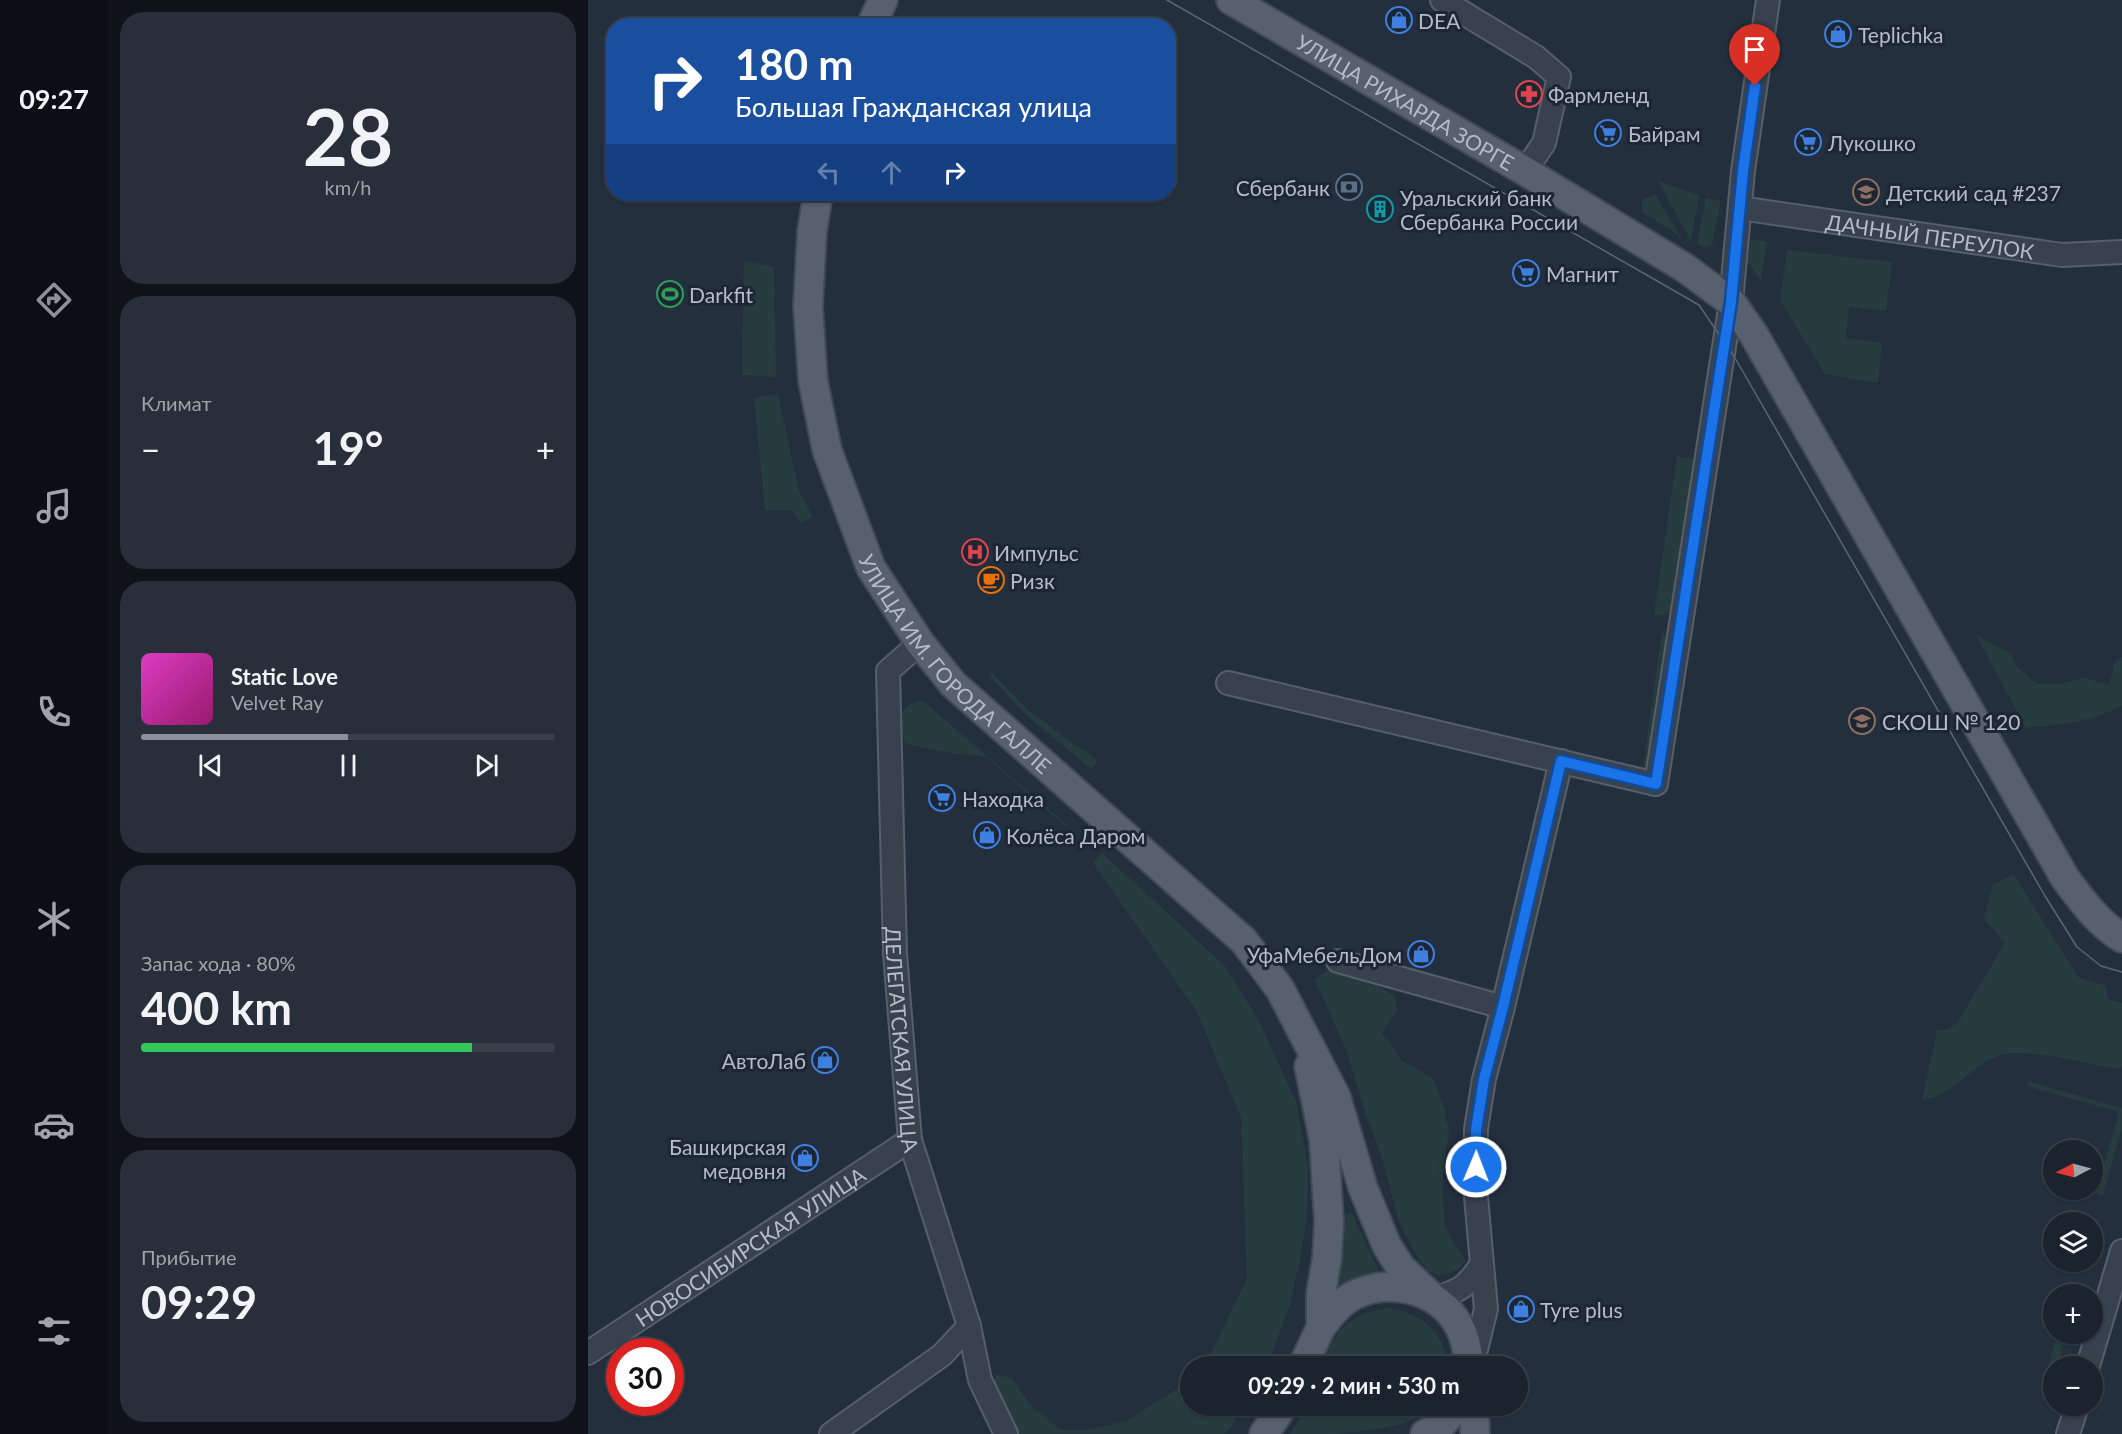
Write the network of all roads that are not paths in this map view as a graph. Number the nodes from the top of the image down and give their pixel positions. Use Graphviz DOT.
graph roads {
  1 [pos="883,0"];
  2 [pos="1231,0"];
  3 [pos="1442,0"];
  4 [pos="1768,0"];
  5 [pos="875,18"];
  6 [pos="1526,171"];
  7 [pos="817,201"];
  8 [pos="1740,208"];
  9 [pos="2122,252"];
  10 [pos="1731,302"];
  11 [pos="920,643"];
  12 [pos="1228,683"];
  13 [pos="1561,761"];
  14 [pos="2122,938"];
  15 [pos="1338,961"];
  16 [pos="1503,1007"];
  17 [pos="1303,1031"];
  18 [pos="910,1140"];
  19 [pos="2122,1251"];
  20 [pos="1481,1265"];
  21 [pos="1434,1299"];
  22 [pos="969,1326"];
  23 [pos="1321,1327"];
  24 [pos="588,1353"];
  25 [pos="1308,1356"];
  26 [pos="1469,1356"];
  27 [pos="1474,1356"];
  28 [pos="2091,1356"];
  29 [pos="1276,1416"];
  30 [pos="1449,1416"];
  31 [pos="1474,1416"];
  32 [pos="2074,1416"];
  33 [pos="831,1434"];
  34 [pos="1006,1434"];
  35 [pos="1264,1434"];
  36 [pos="1425,1434"];
  37 [pos="1475,1434"];
  38 [pos="2068,1434"];
  1 -- 5 [label="main road"];
  2 -- 6 [label="main road, УЛИЦА РИХАРДА ЗОРГЕ"];
  3 -- 6 [label="street"];
  4 -- 8 [label="street"];
  6 -- 10 [label="main road, УЛИЦА РИХАРДА ЗОРГЕ"];
  7 -- 11 [label="main road, УЛИЦА ИМ. ГОРОДА ГАЛЛЕ"];
  8 -- 9 [label="street, ДАЧНЫЙ ПЕРЕУЛОК"];
  8 -- 10 [label="street"];
  10 -- 13 [label="street"];
  10 -- 14 [label="main road, УЛИЦА РИХАРДА ЗОРГЕ"];
  11 -- 17 [label="main road, УЛИЦА ИМ. ГОРОДА ГАЛЛЕ"];
  11 -- 18 [label="street, ДЕЛЕГАТСКАЯ УЛИЦА"];
  12 -- 13 [label="street"];
  13 -- 16 [label="street"];
  15 -- 16 [label="street"];
  16 -- 20 [label="street"];
  17 -- 21 [label="main road, УЛИЦА ИМ. ГОРОДА ГАЛЛЕ"];
  17 -- 23 [label="main road, УЛИЦА ИМ. ГОРОДА ГАЛЛЕ"];
  18 -- 22 [label="street, ДЕЛЕГАТСКАЯ УЛИЦА"];
  18 -- 24 [label="street, НОВОСИБИРСКАЯ УЛИЦА"];
  19 -- 28 [label="street"];
  20 -- 21 [label="street"];
  20 -- 27 [label="street"];
  21 -- 23 [label="main road"];
  21 -- 26 [label="main road, УЛИЦА ИМ. ГОРОДА ГАЛЛЕ"];
  22 -- 33 [label="street"];
  22 -- 34 [label="street, ДЕЛЕГАТСКАЯ УЛИЦА"];
  23 -- 25 [label="main road, УЛИЦА ИМ. ГОРОДА ГАЛЛЕ"];
  29 -- 35 [label="main road"];
  30 -- 36 [label="main road"];
  31 -- 37 [label="main road"];
  32 -- 38 [label="street"];
}
